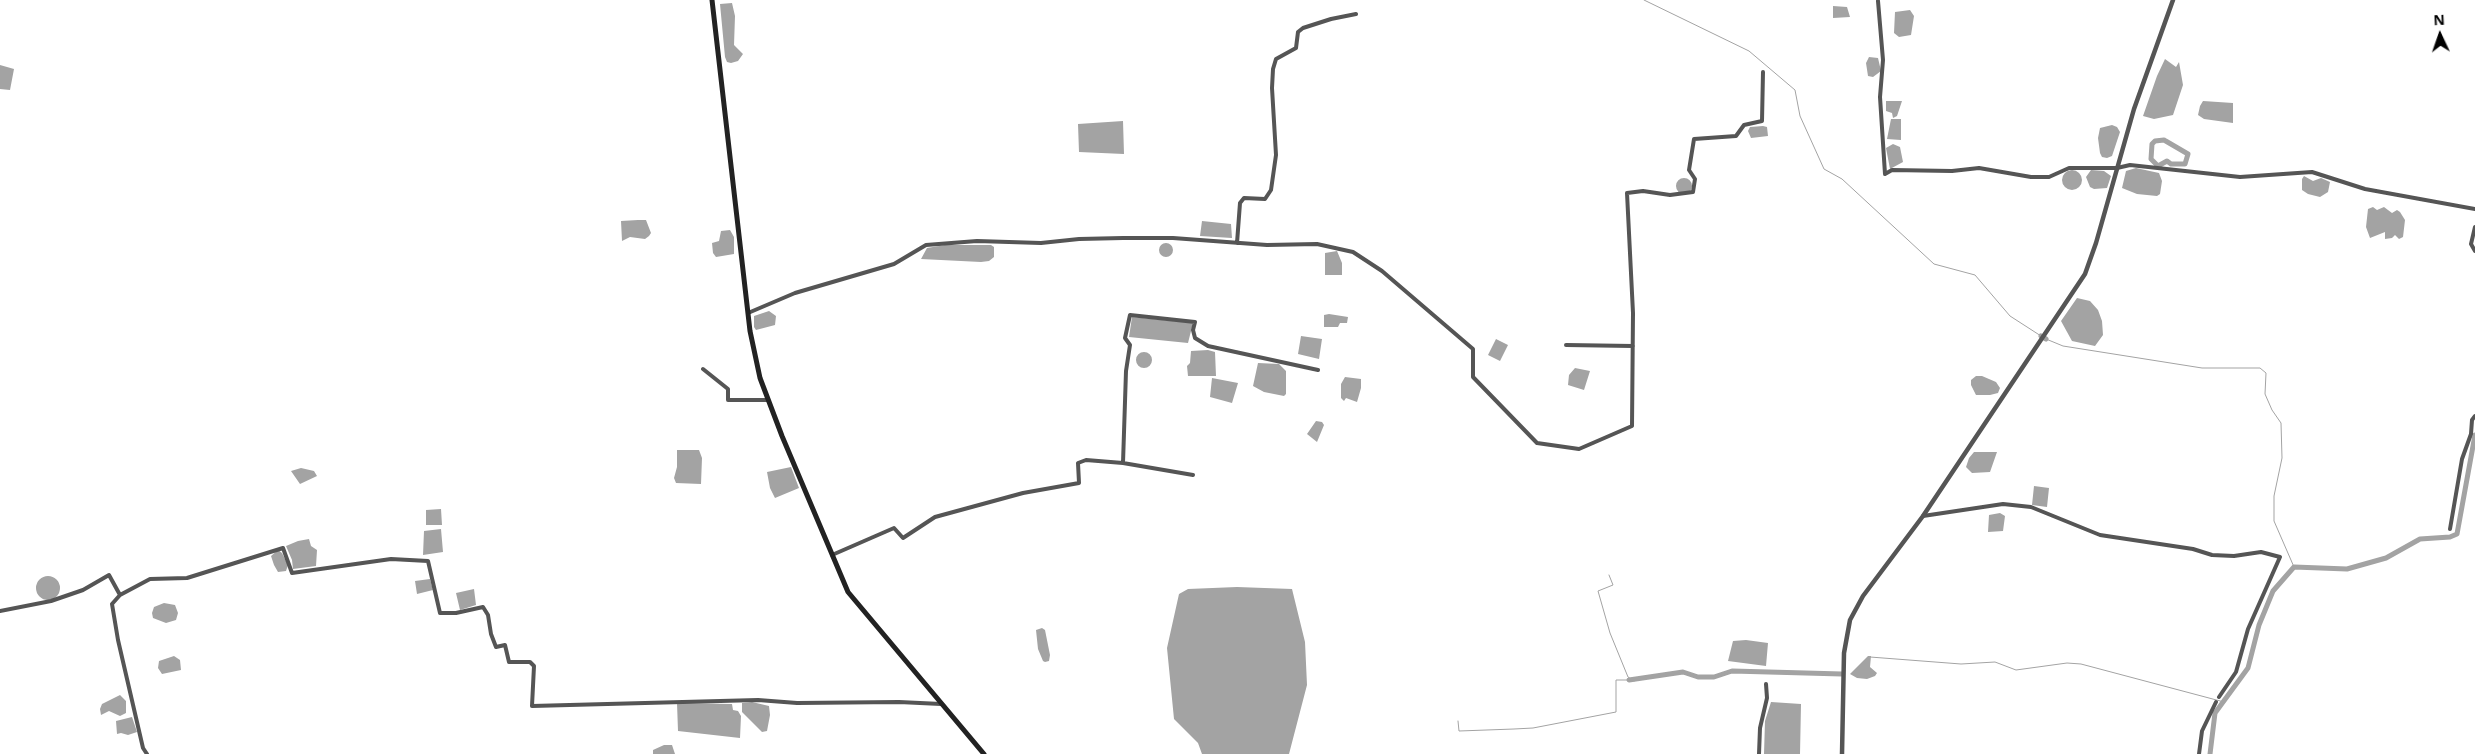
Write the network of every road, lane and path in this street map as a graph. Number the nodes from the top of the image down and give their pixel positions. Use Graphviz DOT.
graph roads {
  1 [pos="712,0"];
  2 [pos="2173,0"];
  3 [pos="1878,1"];
  4 [pos="1356,14"];
  5 [pos="1763,72"];
  6 [pos="2117,168"];
  7 [pos="2475,209"];
  8 [pos="2475,227"];
  9 [pos="1237,243"];
  10 [pos="2475,252"];
  11 [pos="748,313"];
  12 [pos="1566,345"];
  13 [pos="1633,346"];
  14 [pos="703,369"];
  15 [pos="1318,370"];
  16 [pos="768,400"];
  17 [pos="2475,416"];
  18 [pos="1123,463"];
  19 [pos="1193,475"];
  20 [pos="1923,516"];
  21 [pos="2450,528"];
  22 [pos="832,555"];
  23 [pos="120,595"];
  24 [pos="0,611"];
  25 [pos="1766,684"];
  26 [pos="2219,697"];
  27 [pos="2216,702"];
  28 [pos="941,704"];
  29 [pos="147,754"];
  30 [pos="984,754"];
  31 [pos="1759,754"];
  32 [pos="1842,754"];
  33 [pos="2199,754"];
  1 -- 11 [label="main road"];
  2 -- 6 [label="street"];
  3 -- 6 [label="street"];
  4 -- 9 [label="street"];
  5 -- 13 [label="street"];
  6 -- 7 [label="street"];
  6 -- 20 [label="street"];
  8 -- 10 [label="street"];
  9 -- 11 [label="street"];
  9 -- 13 [label="street"];
  11 -- 16 [label="main road"];
  12 -- 13 [label="street"];
  14 -- 16 [label="street"];
  15 -- 18 [label="street"];
  16 -- 22 [label="main road"];
  17 -- 21 [label="street"];
  18 -- 19 [label="street"];
  18 -- 22 [label="street"];
  20 -- 26 [label="street"];
  20 -- 32 [label="street"];
  22 -- 28 [label="main road"];
  23 -- 24 [label="street"];
  23 -- 28 [label="street"];
  23 -- 29 [label="street"];
  25 -- 31 [label="street"];
  27 -- 33 [label="street"];
  28 -- 30 [label="main road"];
}
